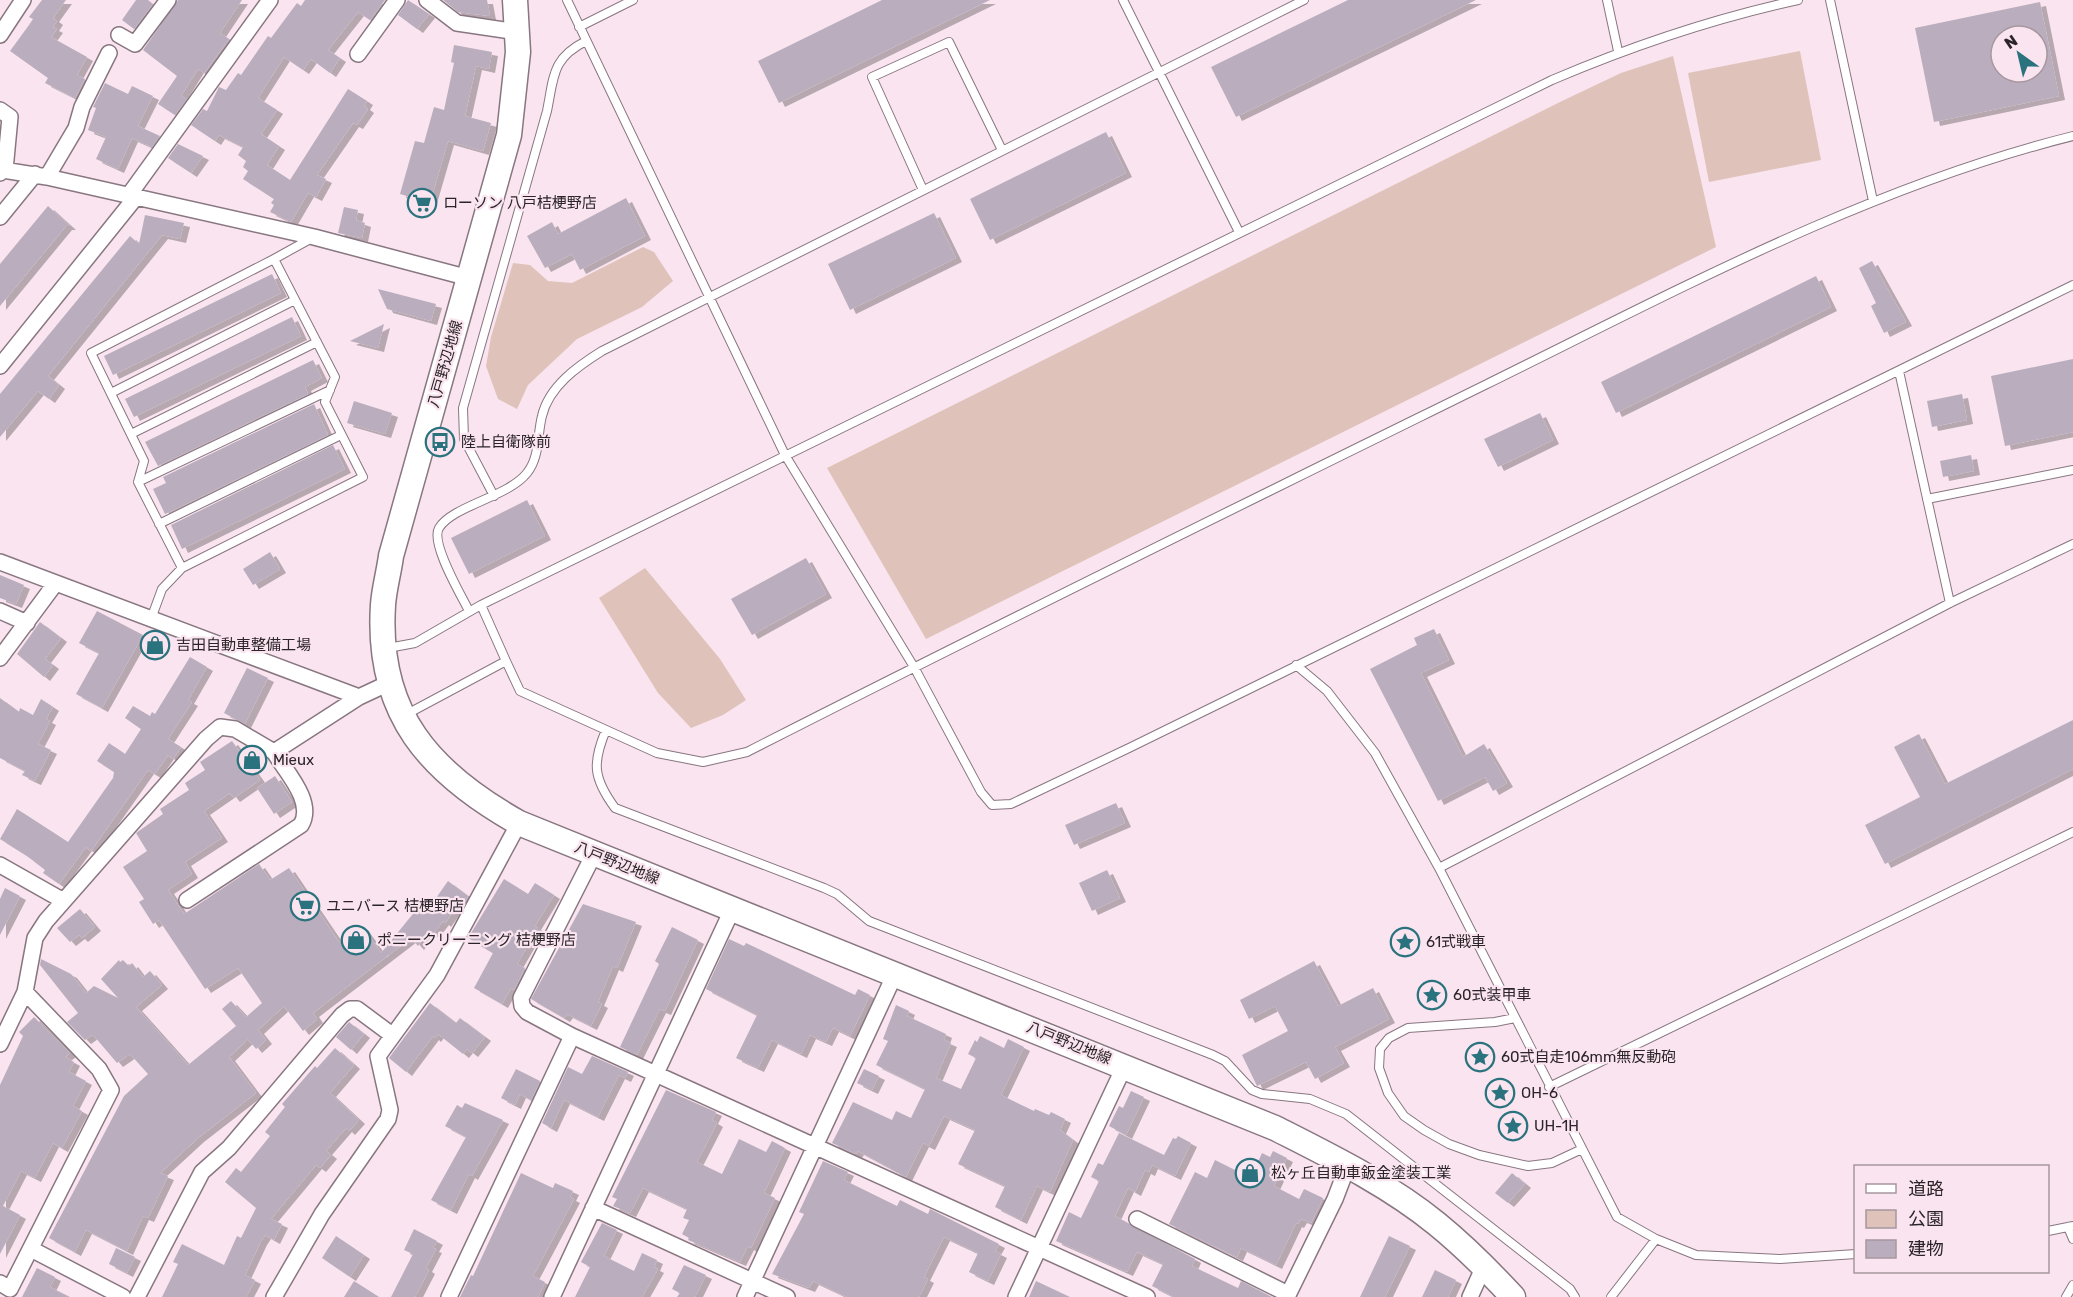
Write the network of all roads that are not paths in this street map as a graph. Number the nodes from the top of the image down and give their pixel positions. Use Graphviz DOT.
graph roads {
  1 [pos="23,0"];
  2 [pos="168,0"];
  3 [pos="270,0"];
  4 [pos="397,0"];
  5 [pos="427,0"];
  6 [pos="515,0"];
  7 [pos="567,0"];
  8 [pos="633,0"];
  9 [pos="1123,0"];
  10 [pos="1607,0"];
  11 [pos="1798,0"];
  12 [pos="1830,0"];
  13 [pos="1299,1"];
  14 [pos="579,27"];
  15 [pos="517,32"];
  16 [pos="0,35"];
  17 [pos="119,35"];
  18 [pos="586,41"];
  19 [pos="1618,51"];
  20 [pos="109,53"];
  21 [pos="358,54"];
  22 [pos="1158,72"];
  23 [pos="0,110"];
  24 [pos="2073,136"];
  25 [pos="1002,150"];
  26 [pos="2,172"];
  27 [pos="41,176"];
  28 [pos="923,190"];
  29 [pos="132,196"];
  30 [pos="1873,201"];
  31 [pos="0,217"];
  32 [pos="1239,232"];
  33 [pos="314,237"];
  34 [pos="274,259"];
  35 [pos="470,278"];
  36 [pos="2073,285"];
  37 [pos="710,297"];
  38 [pos="295,300"];
  39 [pos="317,342"];
  40 [pos="0,366"];
  41 [pos="1899,370"];
  42 [pos="330,390"];
  43 [pos="111,393"];
  44 [pos="131,434"];
  45 [pos="341,435"];
  46 [pos="785,455"];
  47 [pos="2073,470"];
  48 [pos="138,482"];
  49 [pos="494,496"];
  50 [pos="1927,500"];
  51 [pos="159,524"];
  52 [pos="2073,544"];
  53 [pos="0,562"];
  54 [pos="182,568"];
  55 [pos="55,584"];
  56 [pos="1950,603"];
  57 [pos="481,604"];
  58 [pos="0,611"];
  59 [pos="469,611"];
  60 [pos="151,619"];
  61 [pos="27,623"];
  62 [pos="383,648"];
  63 [pos="0,658"];
  64 [pos="506,661"];
  65 [pos="1296,665"];
  66 [pos="914,667"];
  67 [pos="389,683"];
  68 [pos="359,697"];
  69 [pos="403,716"];
  70 [pos="606,730"];
  71 [pos="274,752"];
  72 [pos="519,823"];
  73 [pos="2073,832"];
  74 [pos="594,854"];
  75 [pos="0,865"];
  76 [pos="1439,868"];
  77 [pos="62,900"];
  78 [pos="187,900"];
  79 [pos="732,910"];
  80 [pos="895,974"];
  81 [pos="25,992"];
  82 [pos="1515,1018"];
  83 [pos="392,1035"];
  84 [pos="572,1036"];
  85 [pos="0,1044"];
  86 [pos="1125,1065"];
  87 [pos="657,1073"];
  88 [pos="1549,1087"];
  89 [pos="815,1146"];
  90 [pos="1582,1149"];
  91 [pos="1348,1165"];
  92 [pos="593,1208"];
  93 [pos="1137,1219"];
  94 [pos="2071,1227"];
  95 [pos="2049,1232"];
  96 [pos="1656,1239"];
  97 [pos="2073,1239"];
  98 [pos="1039,1247"];
  99 [pos="31,1249"];
  100 [pos="1854,1254"];
  101 [pos="1484,1266"];
  102 [pos="752,1281"];
  103 [pos="0,1283"];
  104 [pos="2073,1285"];
  105 [pos="1287,1296"];
  106 [pos="123,1297"];
  107 [pos="137,1297"];
  108 [pos="274,1297"];
  109 [pos="449,1297"];
  110 [pos="552,1297"];
  111 [pos="745,1297"];
  112 [pos="787,1297"];
  113 [pos="1016,1297"];
  114 [pos="1147,1297"];
  115 [pos="1470,1297"];
  116 [pos="1513,1297"];
  117 [pos="1575,1297"];
  118 [pos="1611,1297"];
  119 [pos="2066,1297"];
  1 -- 16 [label="street"];
  2 -- 17 [label="street"];
  3 -- 29 [label="street"];
  4 -- 21 [label="street"];
  5 -- 15 [label="street"];
  6 -- 15 [label="main road, 八戸野辺地線"];
  7 -- 14 [label="lane"];
  8 -- 14 [label="lane"];
  9 -- 22 [label="lane"];
  10 -- 19 [label="lane"];
  11 -- 19 [label="lane"];
  12 -- 30 [label="lane"];
  13 -- 22 [label="lane"];
  14 -- 18 [label="lane"];
  15 -- 35 [label="main road, 八戸野辺地線"];
  18 -- 37 [label="lane"];
  18 -- 49 [label="lane"];
  19 -- 32 [label="lane"];
  20 -- 27 [label="street"];
  22 -- 25 [label="lane"];
  22 -- 32 [label="lane"];
  23 -- 26 [label="street"];
  24 -- 30 [label="lane"];
  25 -- 28 [label="lane"];
  25 -- 28 [label="lane"];
  26 -- 27 [label="street"];
  27 -- 29 [label="street"];
  27 -- 31 [label="street"];
  28 -- 37 [label="lane"];
  29 -- 33 [label="street"];
  29 -- 40 [label="street"];
  30 -- 66 [label="lane"];
  32 -- 46 [label="lane"];
  33 -- 34 [label="lane"];
  33 -- 35 [label="street"];
  34 -- 38 [label="lane"];
  34 -- 43 [label="lane"];
  35 -- 62 [label="main road, 八戸野辺地線"];
  36 -- 41 [label="lane"];
  37 -- 46 [label="lane"];
  37 -- 49 [label="lane"];
  38 -- 39 [label="lane"];
  38 -- 43 [label="lane"];
  39 -- 42 [label="lane"];
  39 -- 44 [label="lane"];
  41 -- 50 [label="lane"];
  41 -- 65 [label="lane"];
  42 -- 45 [label="lane"];
  42 -- 48 [label="lane"];
  43 -- 44 [label="lane"];
  44 -- 48 [label="lane"];
  45 -- 51 [label="lane"];
  45 -- 54 [label="lane"];
  46 -- 57 [label="lane"];
  46 -- 66 [label="lane"];
  47 -- 50 [label="lane"];
  48 -- 51 [label="lane"];
  49 -- 59 [label="lane"];
  50 -- 56 [label="lane"];
  51 -- 54 [label="lane"];
  52 -- 56 [label="lane"];
  53 -- 55 [label="street"];
  54 -- 60 [label="lane"];
  55 -- 60 [label="street"];
  55 -- 61 [label="street"];
  56 -- 76 [label="lane"];
  57 -- 59 [label="lane"];
  57 -- 64 [label="lane"];
  58 -- 61 [label="street"];
  59 -- 62 [label="lane"];
  60 -- 68 [label="street"];
  61 -- 63 [label="street"];
  62 -- 67 [label="main road, 八戸野辺地線"];
  64 -- 69 [label="lane"];
  64 -- 70 [label="lane"];
  65 -- 66 [label="lane"];
  65 -- 76 [label="lane"];
  66 -- 70 [label="lane"];
  67 -- 68 [label="street"];
  67 -- 69 [label="main road, 八戸野辺地線"];
  68 -- 71 [label="street"];
  69 -- 72 [label="main road, 八戸野辺地線"];
  70 -- 117 [label="lane"];
  71 -- 77 [label="street"];
  71 -- 78 [label="street"];
  72 -- 74 [label="main road, 八戸野辺地線"];
  72 -- 83 [label="street"];
  73 -- 88 [label="lane"];
  74 -- 79 [label="main road, 八戸野辺地線"];
  74 -- 84 [label="street"];
  75 -- 77 [label="street"];
  76 -- 82 [label="lane"];
  77 -- 81 [label="street"];
  79 -- 80 [label="main road, 八戸野辺地線"];
  79 -- 87 [label="street"];
  80 -- 86 [label="main road, 八戸野辺地線"];
  80 -- 89 [label="street"];
  81 -- 85 [label="street"];
  81 -- 99 [label="street"];
  82 -- 88 [label="lane"];
  82 -- 90 [label="lane"];
  83 -- 107 [label="street"];
  83 -- 108 [label="street"];
  84 -- 87 [label="street"];
  84 -- 109 [label="street"];
  86 -- 91 [label="main road, 八戸野辺地線"];
  86 -- 98 [label="street"];
  87 -- 89 [label="street"];
  87 -- 92 [label="street"];
  88 -- 90 [label="lane"];
  89 -- 98 [label="street"];
  89 -- 102 [label="street"];
  90 -- 96 [label="lane"];
  91 -- 101 [label="main road, 八戸野辺地線"];
  91 -- 105 [label="street"];
  92 -- 102 [label="street"];
  92 -- 110 [label="street"];
  93 -- 105 [label="street"];
  94 -- 95 [label="lane"];
  94 -- 97 [label="lane"];
  96 -- 100 [label="lane"];
  96 -- 118 [label="lane"];
  98 -- 113 [label="street"];
  98 -- 114 [label="street"];
  99 -- 103 [label="street"];
  99 -- 106 [label="street"];
  101 -- 115 [label="street"];
  101 -- 116 [label="main road, 八戸野辺地線"];
  102 -- 111 [label="street"];
  102 -- 112 [label="street"];
  104 -- 119 [label="lane"];
}
